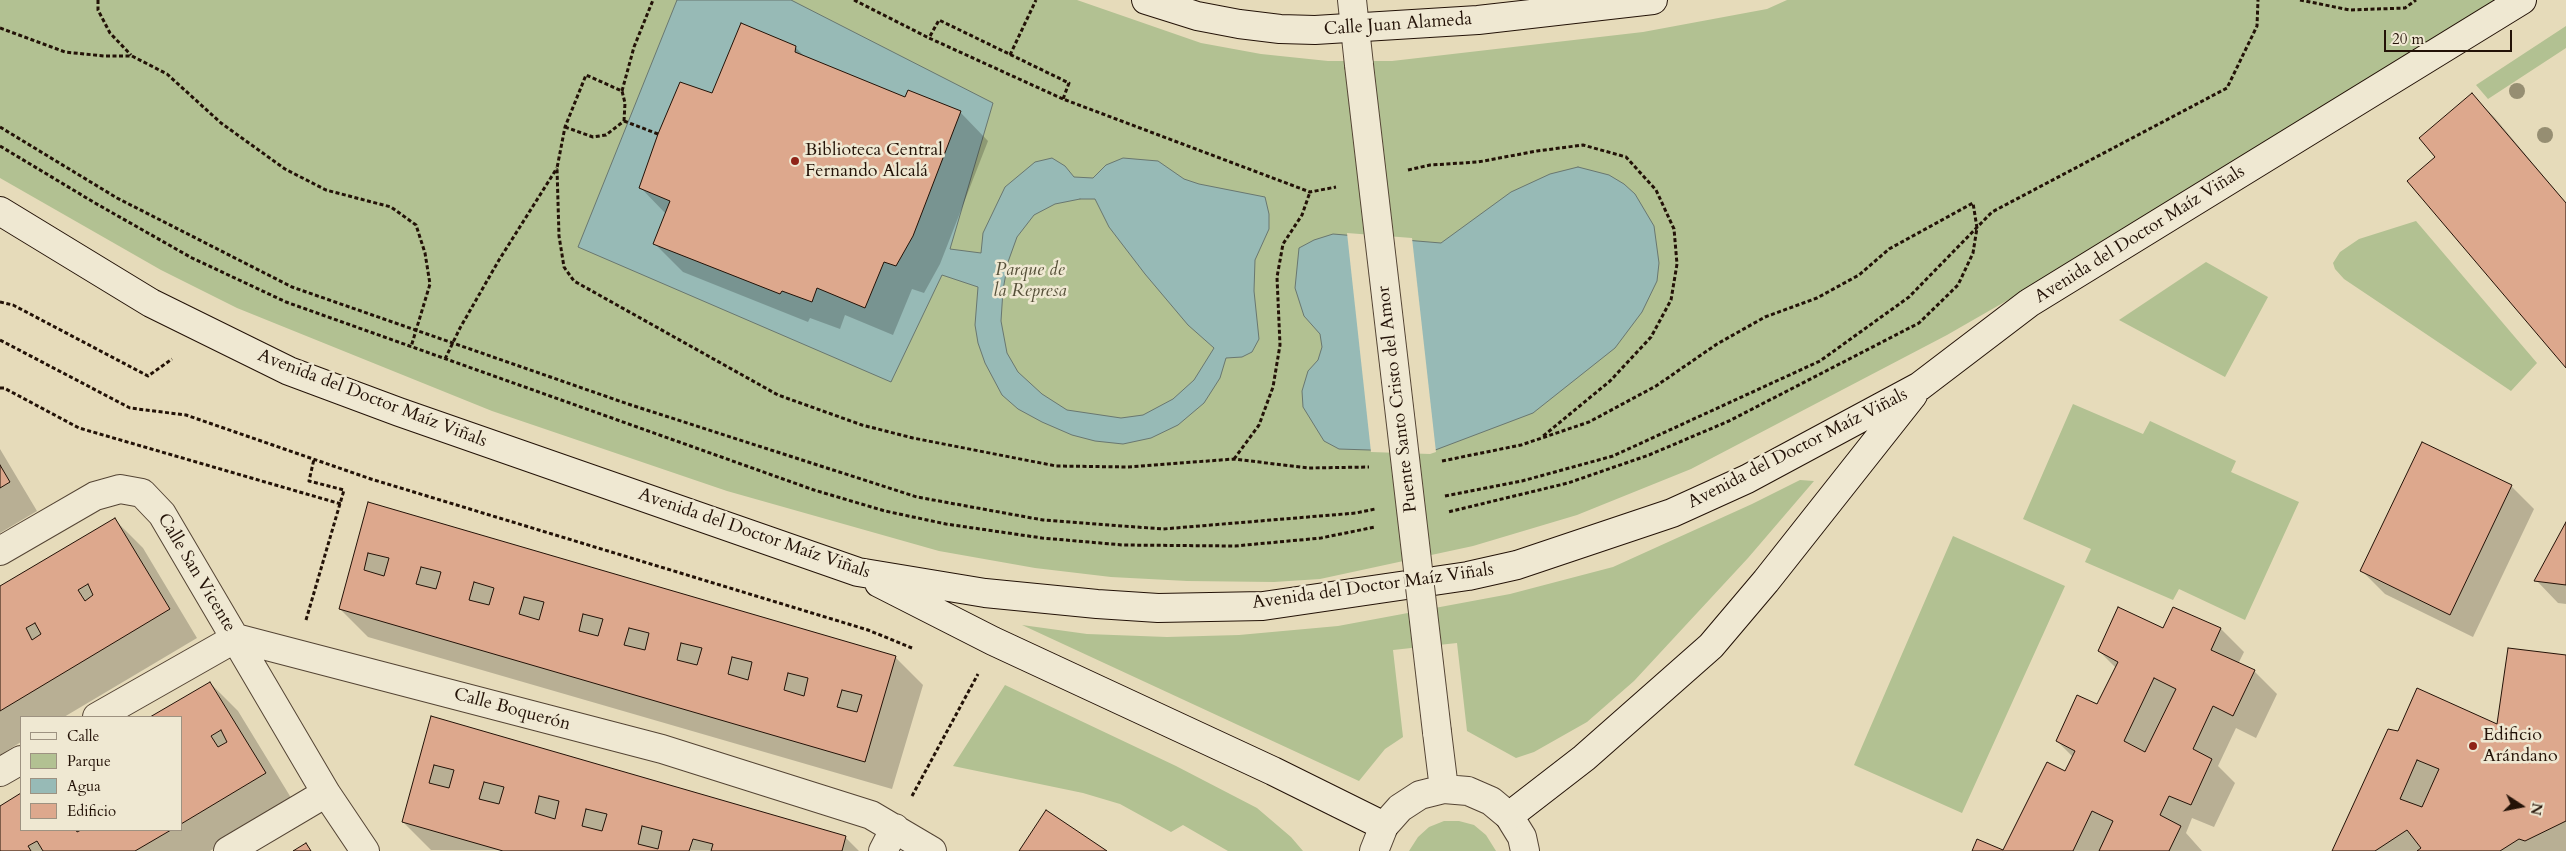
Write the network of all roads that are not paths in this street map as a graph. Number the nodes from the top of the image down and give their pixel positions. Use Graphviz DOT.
graph roads {
  1 [pos="1146,0"];
  2 [pos="1352,0"];
  3 [pos="1648,0"];
  4 [pos="2522,0"];
  5 [pos="1355,28"];
  6 [pos="0,211"];
  7 [pos="1920,386"];
  8 [pos="0,551"];
  9 [pos="858,572"];
  10 [pos="236,638"];
  11 [pos="99,716"];
  12 [pos="20,761"];
  13 [pos="0,772"];
  14 [pos="1444,789"];
  15 [pos="326,793"];
  16 [pos="1509,816"];
  17 [pos="889,839"];
  18 [pos="1379,839"];
  19 [pos="228,851"];
  20 [pos="365,851"];
  21 [pos="932,851"];
  22 [pos="1525,851"];
  1 -- 5 [label="street, Calle Juan Alameda"];
  2 -- 5 [label="street, Puente Santo Cristo del Amor"];
  3 -- 5 [label="street, Calle Juan Alameda"];
  4 -- 7 [label="street, Avenida del Doctor Maíz Viñals"];
  5 -- 14 [label="street, Puente Santo Cristo del Amor, bridge"];
  6 -- 9 [label="street, Avenida del Doctor Maíz Viñals"];
  7 -- 9 [label="street, Avenida del Doctor Maíz Viñals"];
  7 -- 16 [label="street"];
  8 -- 10 [label="street, Calle San Vicente"];
  9 -- 18 [label="street"];
  10 -- 11 [label="street"];
  10 -- 15 [label="street, Calle San Vicente"];
  10 -- 17 [label="street, Calle Boquerón"];
  12 -- 13 [label="street"];
  14 -- 16 [label="street"];
  14 -- 18 [label="street"];
  15 -- 19 [label="street"];
  15 -- 20 [label="street, Calle San Vicente"];
  16 -- 22 [label="street"];
  17 -- 21 [label="street, Calle Boquerón"];
}
